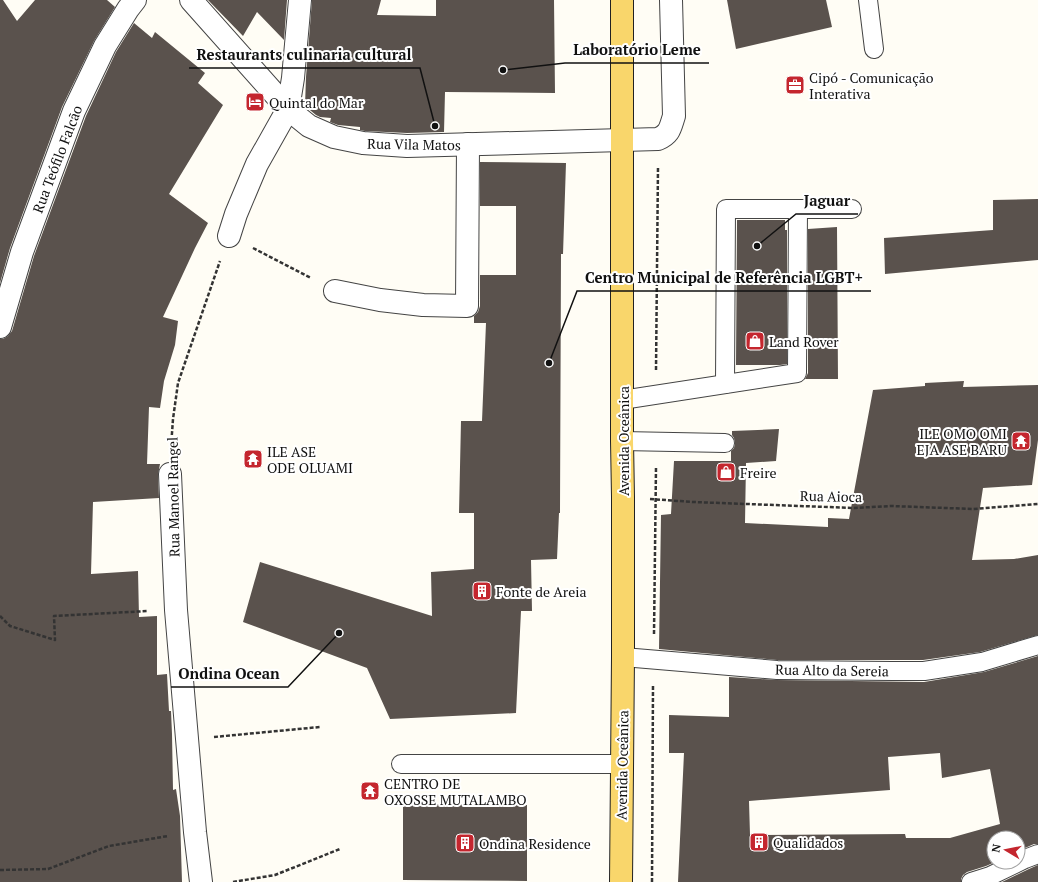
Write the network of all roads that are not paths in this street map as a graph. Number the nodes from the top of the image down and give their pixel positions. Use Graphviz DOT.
graph roads {
  1 [pos="135,0"];
  2 [pos="191,0"];
  3 [pos="300,0"];
  4 [pos="622,0"];
  5 [pos="671,0"];
  6 [pos="868,0"];
  7 [pos="874,49"];
  8 [pos="288,109"];
  9 [pos="622,140"];
  10 [pos="468,144"];
  11 [pos="798,209"];
  12 [pos="852,209"];
  13 [pos="229,236"];
  14 [pos="336,291"];
  15 [pos="0,327"];
  16 [pos="725,384"];
  17 [pos="622,400"];
  18 [pos="622,441"];
  19 [pos="725,443"];
  20 [pos="170,474"];
  21 [pos="1038,645"];
  22 [pos="623,657"];
  23 [pos="401,764"];
  24 [pos="621,764"];
  25 [pos="1038,854"];
  26 [pos="201,882"];
  27 [pos="620,882"];
  28 [pos="970,882"];
  1 -- 15 [label="street, Rua Teófilo Falcão"];
  2 -- 8 [label="street, Rua Vila Matos"];
  3 -- 8 [label="street"];
  4 -- 9 [label="main road, Avenida Oceânica"];
  5 -- 9 [label="street, Rua Vila Matos"];
  6 -- 7 [label="lane"];
  8 -- 10 [label="street, Rua Vila Matos"];
  8 -- 13 [label="street"];
  9 -- 10 [label="street, Rua Vila Matos"];
  9 -- 17 [label="main road, Avenida Oceânica"];
  10 -- 14 [label="street"];
  11 -- 12 [label="lane"];
  11 -- 16 [label="lane"];
  11 -- 16 [label="lane"];
  16 -- 17 [label="lane"];
  17 -- 18 [label="main road, Avenida Oceânica"];
  18 -- 19 [label="lane"];
  18 -- 22 [label="main road, Avenida Oceânica"];
  20 -- 26 [label="street, Rua Manoel Rangel"];
  21 -- 22 [label="lane, Rua Alto da Sereia"];
  22 -- 24 [label="main road, Avenida Oceânica"];
  23 -- 24 [label="lane"];
  24 -- 27 [label="main road, Avenida Oceânica"];
  25 -- 28 [label="lane"];
}
